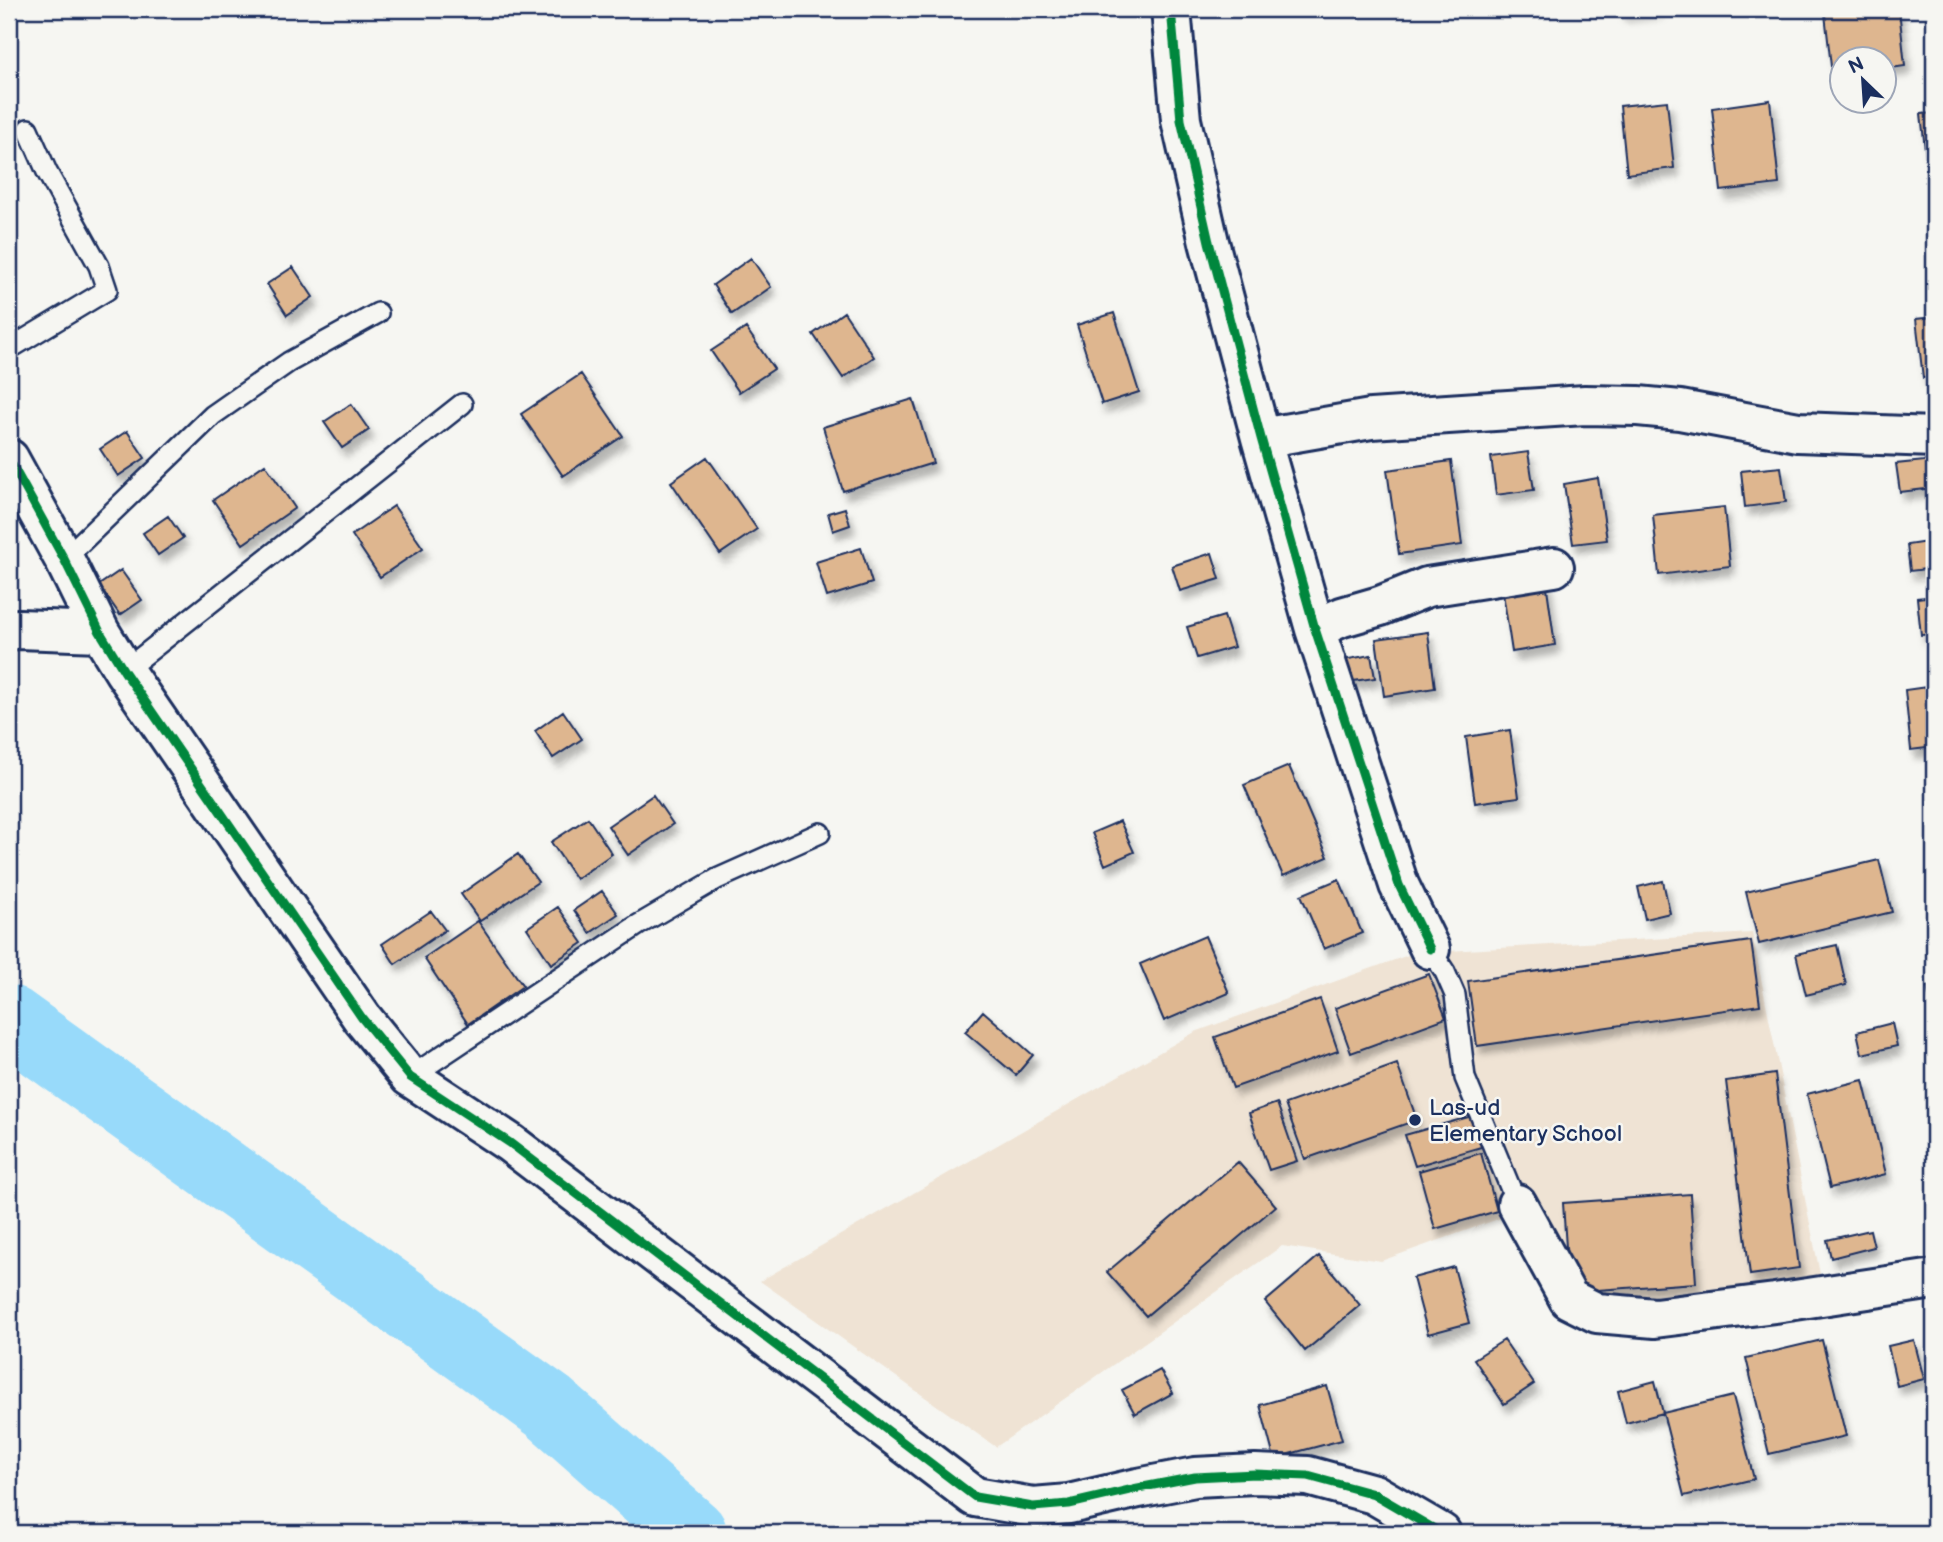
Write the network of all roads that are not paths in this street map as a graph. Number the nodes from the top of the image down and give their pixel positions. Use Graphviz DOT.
graph roads {
  1 [pos="1171,9"];
  2 [pos="28,130"];
  3 [pos="378,313"];
  4 [pos="9,349"];
  5 [pos="462,404"];
  6 [pos="1934,436"];
  7 [pos="1261,438"];
  8 [pos="9,459"];
  9 [pos="64,558"];
  10 [pos="1554,567"];
  11 [pos="1315,629"];
  12 [pos="9,630"];
  13 [pos="100,632"];
  14 [pos="124,671"];
  15 [pos="820,833"];
  16 [pos="1430,948"];
  17 [pos="410,1077"];
  18 [pos="1517,1203"];
  19 [pos="1934,1279"];
  20 [pos="975,1497"];
  21 [pos="1020,1533"];
  22 [pos="1441,1533"];
  1 -- 7 [label="street"];
  2 -- 4 [label="lane"];
  3 -- 9 [label="lane"];
  5 -- 14 [label="lane"];
  6 -- 7 [label="street"];
  7 -- 11 [label="street"];
  8 -- 9 [label="street"];
  9 -- 13 [label="street"];
  10 -- 11 [label="street"];
  11 -- 16 [label="street"];
  12 -- 13 [label="street"];
  13 -- 14 [label="street"];
  14 -- 17 [label="street"];
  15 -- 17 [label="lane"];
  16 -- 18 [label="lane"];
  17 -- 20 [label="street"];
  18 -- 19 [label="street"];
  20 -- 21 [label="street"];
  20 -- 22 [label="street"];
}
